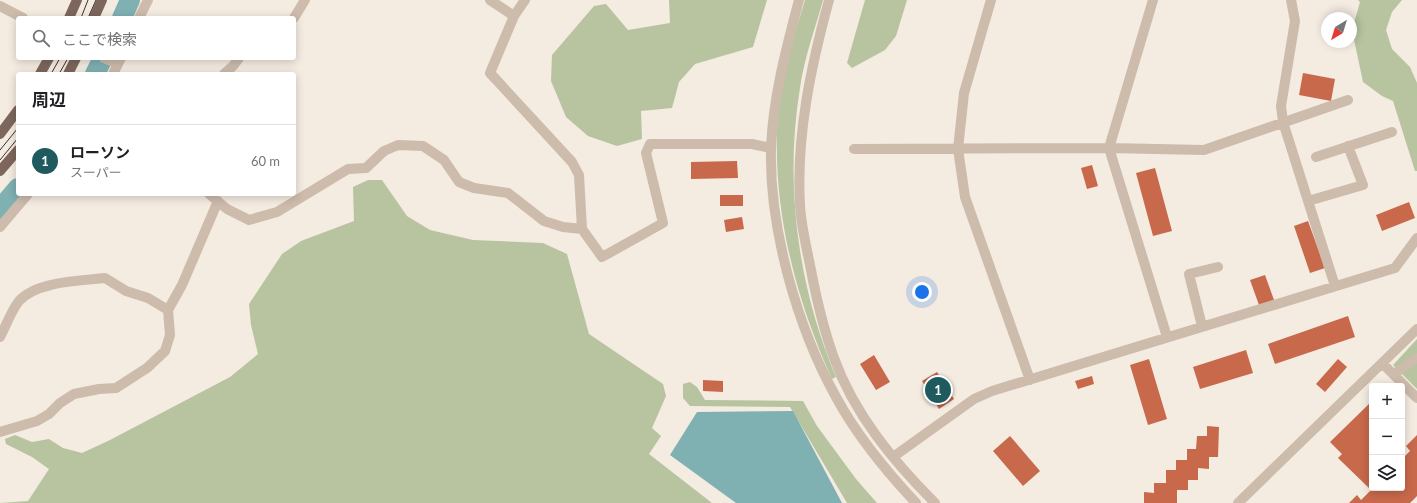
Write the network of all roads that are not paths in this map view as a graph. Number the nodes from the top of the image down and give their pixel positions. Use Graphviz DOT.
graph roads {
  1 [pos="77,0"];
  2 [pos="102,0"];
  3 [pos="148,0"];
  4 [pos="305,0"];
  5 [pos="490,0"];
  6 [pos="525,0"];
  7 [pos="799,0"];
  8 [pos="830,0"];
  9 [pos="991,0"];
  10 [pos="1153,0"];
  11 [pos="1291,0"];
  12 [pos="0,6"];
  13 [pos="19,16"];
  14 [pos="70,16"];
  15 [pos="95,16"];
  16 [pos="141,16"];
  17 [pos="295,16"];
  18 [pos="514,16"];
  19 [pos="48,60"];
  20 [pos="75,60"];
  21 [pos="238,60"];
  22 [pos="118,62"];
  23 [pos="41,72"];
  24 [pos="69,72"];
  25 [pos="114,72"];
  26 [pos="226,72"];
  27 [pos="1348,100"];
  28 [pos="16,113"];
  29 [pos="1283,122"];
  30 [pos="1392,132"];
  31 [pos="0,134"];
  32 [pos="1348,146"];
  33 [pos="771,148"];
  34 [pos="1109,148"];
  35 [pos="854,149"];
  36 [pos="958,149"];
  37 [pos="16,152"];
  38 [pos="1316,157"];
  39 [pos="0,171"];
  40 [pos="26,196"];
  41 [pos="212,196"];
  42 [pos="1308,200"];
  43 [pos="218,201"];
  44 [pos="0,228"];
  45 [pos="582,230"];
  46 [pos="1417,238"];
  47 [pos="1218,267"];
  48 [pos="1335,286"];
  49 [pos="168,310"];
  50 [pos="1202,326"];
  51 [pos="1417,329"];
  52 [pos="1167,336"];
  53 [pos="0,337"];
  54 [pos="1417,358"];
  55 [pos="1382,363"];
  56 [pos="1394,374"];
  57 [pos="1030,380"];
  58 [pos="1417,398"];
  59 [pos="0,432"];
  60 [pos="893,457"];
  61 [pos="916,503"];
  62 [pos="935,503"];
  63 [pos="1238,503"];
  1 -- 14 [label="main road"];
  2 -- 15 [label="main road"];
  3 -- 16 [label="street"];
  4 -- 17 [label="street"];
  5 -- 18 [label="street"];
  6 -- 18 [label="street"];
  7 -- 33 [label="street"];
  8 -- 60 [label="street"];
  9 -- 36 [label="street"];
  10 -- 34 [label="street"];
  11 -- 29 [label="street"];
  12 -- 13 [label="street"];
  18 -- 45 [label="street"];
  19 -- 23 [label="main road"];
  20 -- 24 [label="main road"];
  21 -- 26 [label="street"];
  22 -- 25 [label="street"];
  27 -- 29 [label="street"];
  28 -- 31 [label="main road"];
  29 -- 34 [label="street"];
  29 -- 42 [label="street"];
  30 -- 32 [label="street"];
  32 -- 38 [label="street"];
  32 -- 42 [label="street"];
  33 -- 45 [label="street"];
  33 -- 61 [label="street"];
  34 -- 36 [label="street"];
  34 -- 52 [label="street"];
  35 -- 36 [label="street"];
  36 -- 57 [label="street"];
  37 -- 39 [label="main road"];
  40 -- 44 [label="street"];
  41 -- 43 [label="street"];
  42 -- 48 [label="street"];
  43 -- 45 [label="street"];
  43 -- 49 [label="street"];
  46 -- 48 [label="street"];
  47 -- 50 [label="street"];
  48 -- 50 [label="street"];
  49 -- 53 [label="street"];
  49 -- 59 [label="street"];
  50 -- 52 [label="street"];
  51 -- 55 [label="street"];
  52 -- 57 [label="street"];
  54 -- 56 [label="street"];
  55 -- 56 [label="street"];
  55 -- 63 [label="street"];
  56 -- 58 [label="street"];
  57 -- 60 [label="street"];
  60 -- 62 [label="street"];
}
